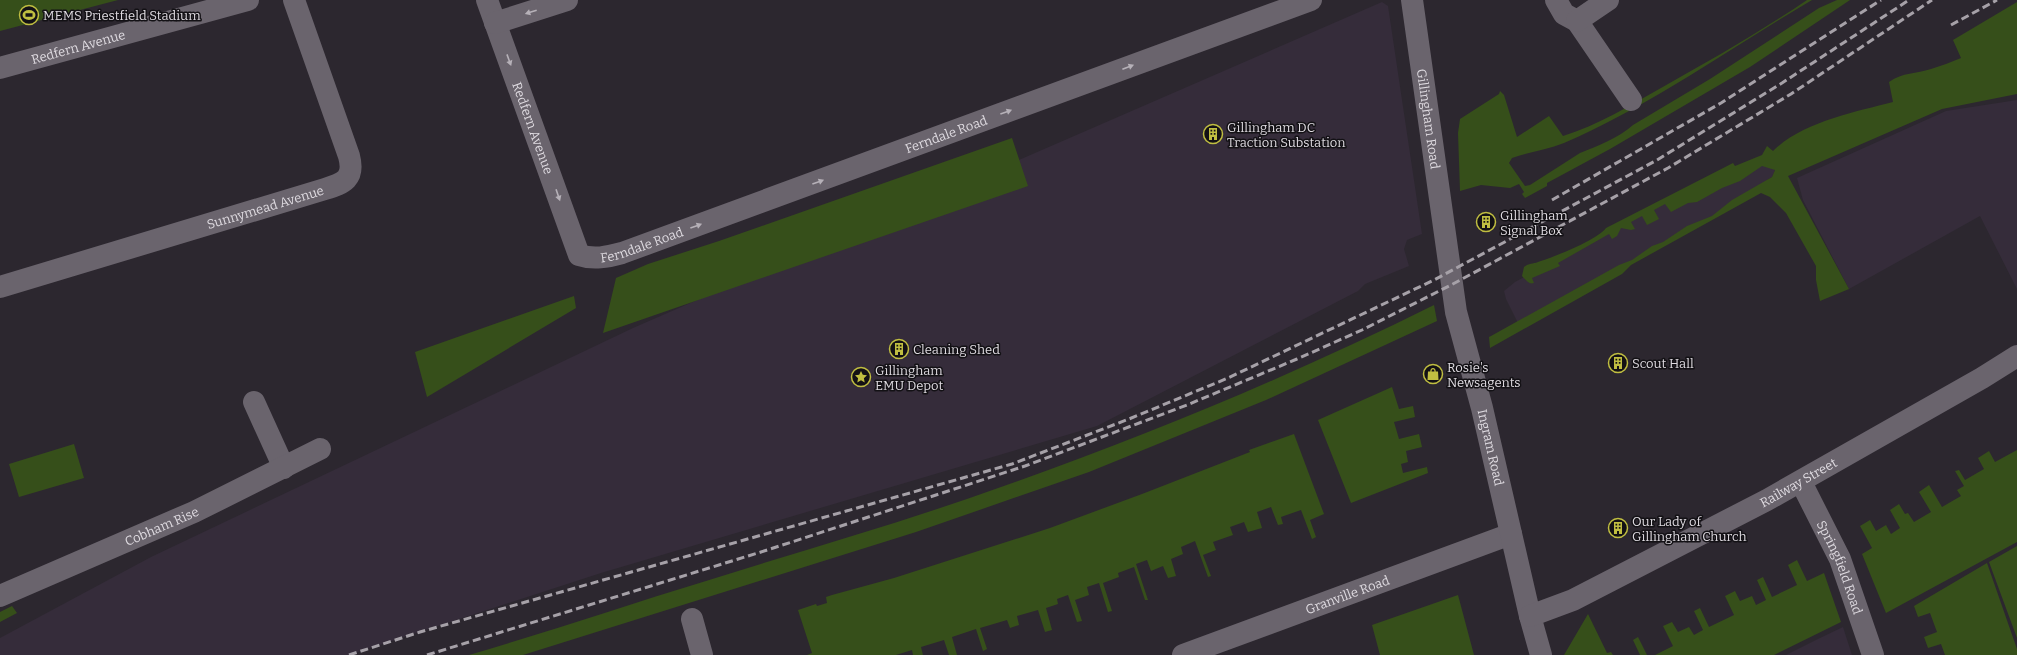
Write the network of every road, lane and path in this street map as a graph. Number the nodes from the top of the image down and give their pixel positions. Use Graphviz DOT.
graph roads {
  1 [pos="248,0"];
  2 [pos="294,0"];
  3 [pos="487,0"];
  4 [pos="567,0"];
  5 [pos="1311,0"];
  6 [pos="1412,0"];
  7 [pos="1556,0"];
  8 [pos="1608,0"];
  9 [pos="1577,21"];
  10 [pos="495,23"];
  11 [pos="0,68"];
  12 [pos="1631,100"];
  13 [pos="1445,238"];
  14 [pos="579,256"];
  15 [pos="0,287"];
  16 [pos="2017,356"];
  17 [pos="254,402"];
  18 [pos="320,449"];
  19 [pos="284,468"];
  20 [pos="1800,482"];
  21 [pos="1511,534"];
  22 [pos="0,596"];
  23 [pos="1530,616"];
  24 [pos="692,619"];
  25 [pos="702,655"];
  26 [pos="1183,655"];
  27 [pos="1541,655"];
  28 [pos="1873,655"];
  1 -- 11 [label="street, Redfern Avenue"];
  2 -- 15 [label="street, Sunnymead Avenue"];
  3 -- 10 [label="street, Redfern Avenue"];
  4 -- 10 [label="street, one-way"];
  14 -- 5 [label="street, Ferndale Road, one-way"];
  6 -- 13 [label="street, Gillingham Road"];
  7 -- 9 [label="street"];
  8 -- 9 [label="street"];
  9 -- 12 [label="street"];
  10 -- 14 [label="street, Redfern Avenue, one-way"];
  13 -- 21 [label="street, Ingram Road"];
  16 -- 20 [label="street, Railway Street"];
  17 -- 19 [label="street"];
  18 -- 19 [label="street, Cobham Rise"];
  19 -- 22 [label="street, Cobham Rise"];
  20 -- 23 [label="street, Railway Street"];
  20 -- 28 [label="street, Springfield Road"];
  21 -- 23 [label="street, Ingram Road"];
  21 -- 26 [label="street, Granville Road"];
  23 -- 27 [label="street, Ingram Road"];
  24 -- 25 [label="street"];
}
